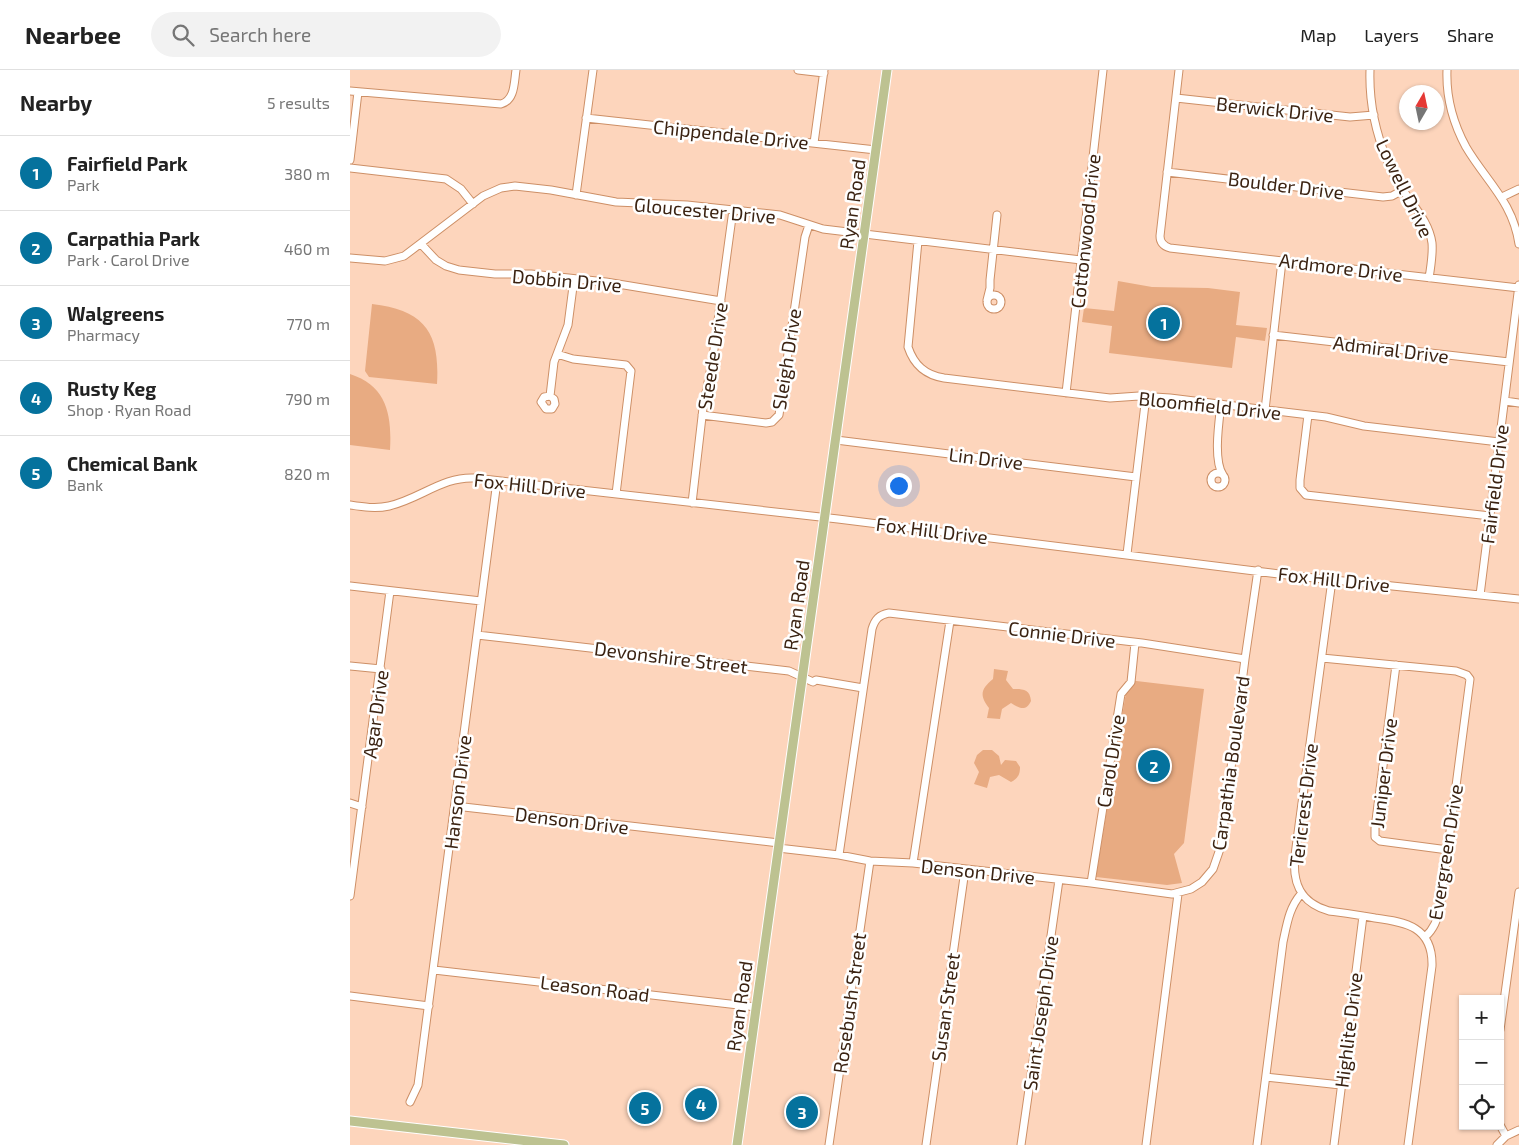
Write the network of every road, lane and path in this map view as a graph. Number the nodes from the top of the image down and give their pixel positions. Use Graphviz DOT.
graph roads {
  1 [pos="516,70"];
  2 [pos="593,70"];
  3 [pos="798,70"];
  4 [pos="887,70"];
  5 [pos="1103,70"];
  6 [pos="1179,70"];
  7 [pos="1370,70"];
  8 [pos="1447,70"];
  9 [pos="824,72"];
  10 [pos="354,92"];
  11 [pos="1176,98"];
  12 [pos="1374,115"];
  13 [pos="586,118"];
  14 [pos="814,143"];
  15 [pos="876,150"];
  16 [pos="350,160"];
  17 [pos="350,168"];
  18 [pos="1167,172"];
  19 [pos="1519,189"];
  20 [pos="1403,190"];
  21 [pos="576,195"];
  22 [pos="1502,197"];
  23 [pos="473,204"];
  24 [pos="733,210"];
  25 [pos="997,215"];
  26 [pos="809,225"];
  27 [pos="864,234"];
  28 [pos="918,241"];
  29 [pos="421,244"];
  30 [pos="1519,244"];
  31 [pos="993,250"];
  32 [pos="350,258"];
  33 [pos="1081,260"];
  34 [pos="1282,261"];
  35 [pos="1430,278"];
  36 [pos="574,279"];
  37 [pos="1519,286"];
  38 [pos="990,288"];
  39 [pos="999,296"];
  40 [pos="721,300"];
  41 [pos="987,300"];
  42 [pos="1273,335"];
  43 [pos="557,354"];
  44 [pos="1509,362"];
  45 [pos="1066,393"];
  46 [pos="550,396"];
  47 [pos="1146,396"];
  48 [pos="1505,401"];
  49 [pos="1519,403"];
  50 [pos="1221,404"];
  51 [pos="1265,410"];
  52 [pos="702,415"];
  53 [pos="1308,415"];
  54 [pos="836,440"];
  55 [pos="1499,442"];
  56 [pos="1218,466"];
  57 [pos="1214,474"];
  58 [pos="1223,474"];
  59 [pos="1136,477"];
  60 [pos="497,481"];
  61 [pos="616,494"];
  62 [pos="692,503"];
  63 [pos="350,505"];
  64 [pos="1490,516"];
  65 [pos="825,518"];
  66 [pos="1127,554"];
  67 [pos="1258,570"];
  68 [pos="1332,580"];
  69 [pos="350,586"];
  70 [pos="390,591"];
  71 [pos="1480,595"];
  72 [pos="1519,599"];
  73 [pos="481,601"];
  74 [pos="950,621"];
  75 [pos="477,635"];
  76 [pos="1136,643"];
  77 [pos="1245,658"];
  78 [pos="1322,658"];
  79 [pos="1396,665"];
  80 [pos="350,666"];
  81 [pos="381,669"];
  82 [pos="802,676"];
  83 [pos="863,688"];
  84 [pos="350,803"];
  85 [pos="362,806"];
  86 [pos="455,806"];
  87 [pos="778,845"];
  88 [pos="1448,850"];
  89 [pos="839,855"];
  90 [pos="870,861"];
  91 [pos="913,864"];
  92 [pos="964,870"];
  93 [pos="1059,880"];
  94 [pos="1091,883"];
  95 [pos="1519,892"];
  96 [pos="1178,894"];
  97 [pos="1301,894"];
  98 [pos="350,896"];
  99 [pos="1363,916"];
  100 [pos="1425,938"];
  101 [pos="434,970"];
  102 [pos="350,996"];
  103 [pos="1504,1001"];
  104 [pos="429,1006"];
  105 [pos="756,1007"];
  106 [pos="1266,1077"];
  107 [pos="1341,1085"];
  108 [pos="410,1102"];
  109 [pos="350,1121"];
  110 [pos="1503,1130"];
  111 [pos="1519,1130"];
  112 [pos="1506,1136"];
  113 [pos="564,1145"];
  114 [pos="737,1145"];
  115 [pos="829,1145"];
  116 [pos="926,1145"];
  117 [pos="1021,1145"];
  118 [pos="1146,1145"];
  119 [pos="1258,1145"];
  120 [pos="1334,1145"];
  121 [pos="1408,1145"];
  122 [pos="1497,1145"];
  1 -- 10 [label="street"];
  2 -- 13 [label="street"];
  3 -- 9 [label="street"];
  4 -- 15 [label="main road, Ryan Road"];
  5 -- 33 [label="street, Cottonwood Drive"];
  6 -- 11 [label="street"];
  7 -- 12 [label="street, Lowell Drive"];
  8 -- 22 [label="street"];
  9 -- 14 [label="street"];
  10 -- 16 [label="street"];
  11 -- 12 [label="street, Berwick Drive"];
  11 -- 18 [label="street"];
  12 -- 20 [label="street, Lowell Drive"];
  13 -- 14 [label="street, Chippendale Drive"];
  13 -- 21 [label="street"];
  14 -- 15 [label="street, Chippendale Drive"];
  15 -- 27 [label="main road, Ryan Road"];
  17 -- 23 [label="street"];
  18 -- 20 [label="street, Boulder Drive"];
  18 -- 34 [label="street, Ardmore Drive"];
  19 -- 22 [label="street"];
  20 -- 35 [label="street, Lowell Drive"];
  21 -- 23 [label="street, Gloucester Drive"];
  21 -- 24 [label="street, Gloucester Drive"];
  22 -- 30 [label="street"];
  23 -- 29 [label="street, Gloucester Drive"];
  24 -- 26 [label="street, Gloucester Drive"];
  24 -- 40 [label="street, Steede Drive"];
  25 -- 31 [label="street"];
  26 -- 27 [label="street, Gloucester Drive"];
  26 -- 52 [label="street, Sleigh Drive"];
  27 -- 28 [label="street, Gloucester Drive"];
  27 -- 54 [label="main road, Ryan Road"];
  28 -- 31 [label="street, Gloucester Drive"];
  28 -- 45 [label="street, Bloomfield Drive"];
  29 -- 32 [label="street, Gloucester Drive"];
  29 -- 36 [label="street, Dobbin Drive"];
  31 -- 33 [label="street, Gloucester Drive"];
  31 -- 38 [label="street"];
  33 -- 45 [label="street, Cottonwood Drive"];
  34 -- 35 [label="street, Ardmore Drive"];
  34 -- 42 [label="street"];
  35 -- 37 [label="street, Ardmore Drive"];
  36 -- 40 [label="street, Dobbin Drive"];
  36 -- 43 [label="street"];
  37 -- 44 [label="street, Fairfield Drive"];
  38 -- 39 [label="street"];
  38 -- 41 [label="street"];
  39 -- 41 [label="street"];
  39 -- 41 [label="street"];
  40 -- 52 [label="street, Steede Drive"];
  42 -- 44 [label="street, Admiral Drive"];
  42 -- 51 [label="street"];
  43 -- 46 [label="street"];
  43 -- 61 [label="street"];
  44 -- 48 [label="street, Fairfield Drive"];
  45 -- 47 [label="street, Bloomfield Drive"];
  47 -- 50 [label="street, Bloomfield Drive"];
  47 -- 59 [label="street"];
  48 -- 49 [label="street"];
  48 -- 55 [label="street, Fairfield Drive"];
  50 -- 51 [label="street, Bloomfield Drive"];
  50 -- 56 [label="street"];
  51 -- 53 [label="street, Bloomfield Drive"];
  52 -- 62 [label="street, Steede Drive"];
  53 -- 55 [label="street, Bloomfield Drive"];
  53 -- 64 [label="street"];
  54 -- 59 [label="street, Lin Drive"];
  54 -- 65 [label="main road, Ryan Road"];
  55 -- 64 [label="street, Fairfield Drive"];
  56 -- 57 [label="street"];
  56 -- 58 [label="street"];
  57 -- 58 [label="street"];
  57 -- 58 [label="street"];
  59 -- 66 [label="street"];
  60 -- 61 [label="street, Fox Hill Drive"];
  60 -- 63 [label="street, Fox Hill Drive"];
  60 -- 73 [label="street, Hanson Drive"];
  61 -- 62 [label="street, Fox Hill Drive"];
  62 -- 65 [label="street, Fox Hill Drive"];
  64 -- 71 [label="street, Fairfield Drive"];
  65 -- 66 [label="street, Fox Hill Drive"];
  65 -- 82 [label="main road, Ryan Road"];
  66 -- 67 [label="street, Fox Hill Drive"];
  67 -- 68 [label="street, Fox Hill Drive"];
  67 -- 77 [label="street, Carpathia Boulevard"];
  68 -- 71 [label="street, Fox Hill Drive"];
  68 -- 78 [label="street, Tericrest Drive"];
  69 -- 70 [label="street"];
  70 -- 73 [label="street"];
  70 -- 81 [label="street, Agar Drive"];
  71 -- 72 [label="street, Fox Hill Drive"];
  73 -- 75 [label="street, Hanson Drive"];
  74 -- 76 [label="street, Connie Drive"];
  74 -- 83 [label="street, Connie Drive"];
  74 -- 91 [label="street"];
  75 -- 82 [label="street, Devonshire Street"];
  75 -- 86 [label="street, Hanson Drive"];
  76 -- 77 [label="street, Connie Drive"];
  76 -- 94 [label="street, Carol Drive"];
  77 -- 96 [label="street, Carpathia Boulevard"];
  78 -- 79 [label="street"];
  78 -- 97 [label="street, Tericrest Drive"];
  79 -- 88 [label="street, Juniper Drive"];
  79 -- 88 [label="street, Evergreen Drive"];
  80 -- 81 [label="street"];
  81 -- 85 [label="street, Agar Drive"];
  82 -- 83 [label="street, Devonshire Street"];
  82 -- 87 [label="main road, Ryan Road"];
  83 -- 89 [label="street"];
  84 -- 85 [label="street"];
  85 -- 98 [label="street, Agar Drive"];
  86 -- 87 [label="street, Denson Drive"];
  86 -- 101 [label="street, Hanson Drive"];
  87 -- 89 [label="street, Denson Drive"];
  87 -- 105 [label="main road, Ryan Road"];
  88 -- 100 [label="street, Evergreen Drive"];
  89 -- 90 [label="street, Denson Drive"];
  90 -- 91 [label="street, Denson Drive"];
  90 -- 115 [label="street, Rosebush Street"];
  91 -- 92 [label="street, Denson Drive"];
  92 -- 93 [label="street, Denson Drive"];
  92 -- 116 [label="street, Susan Street"];
  93 -- 94 [label="street, Denson Drive"];
  93 -- 117 [label="street, Saint Joseph Drive"];
  94 -- 96 [label="street, Denson Drive"];
  95 -- 103 [label="street"];
  96 -- 118 [label="street"];
  97 -- 99 [label="street"];
  97 -- 106 [label="street, Tericrest Drive"];
  99 -- 100 [label="street"];
  99 -- 107 [label="street, Highlite Drive"];
  100 -- 121 [label="street, Evergreen Drive"];
  101 -- 104 [label="street, Hanson Drive"];
  101 -- 105 [label="street, Leason Road"];
  102 -- 104 [label="street"];
  104 -- 108 [label="street, Hanson Drive"];
  105 -- 114 [label="main road, Ryan Road"];
  106 -- 107 [label="street"];
  106 -- 119 [label="street, Tericrest Drive"];
  107 -- 120 [label="street, Highlite Drive"];
  109 -- 113 [label="main road"];
  110 -- 112 [label="street"];
  111 -- 112 [label="street"];
  112 -- 122 [label="street"];
}
